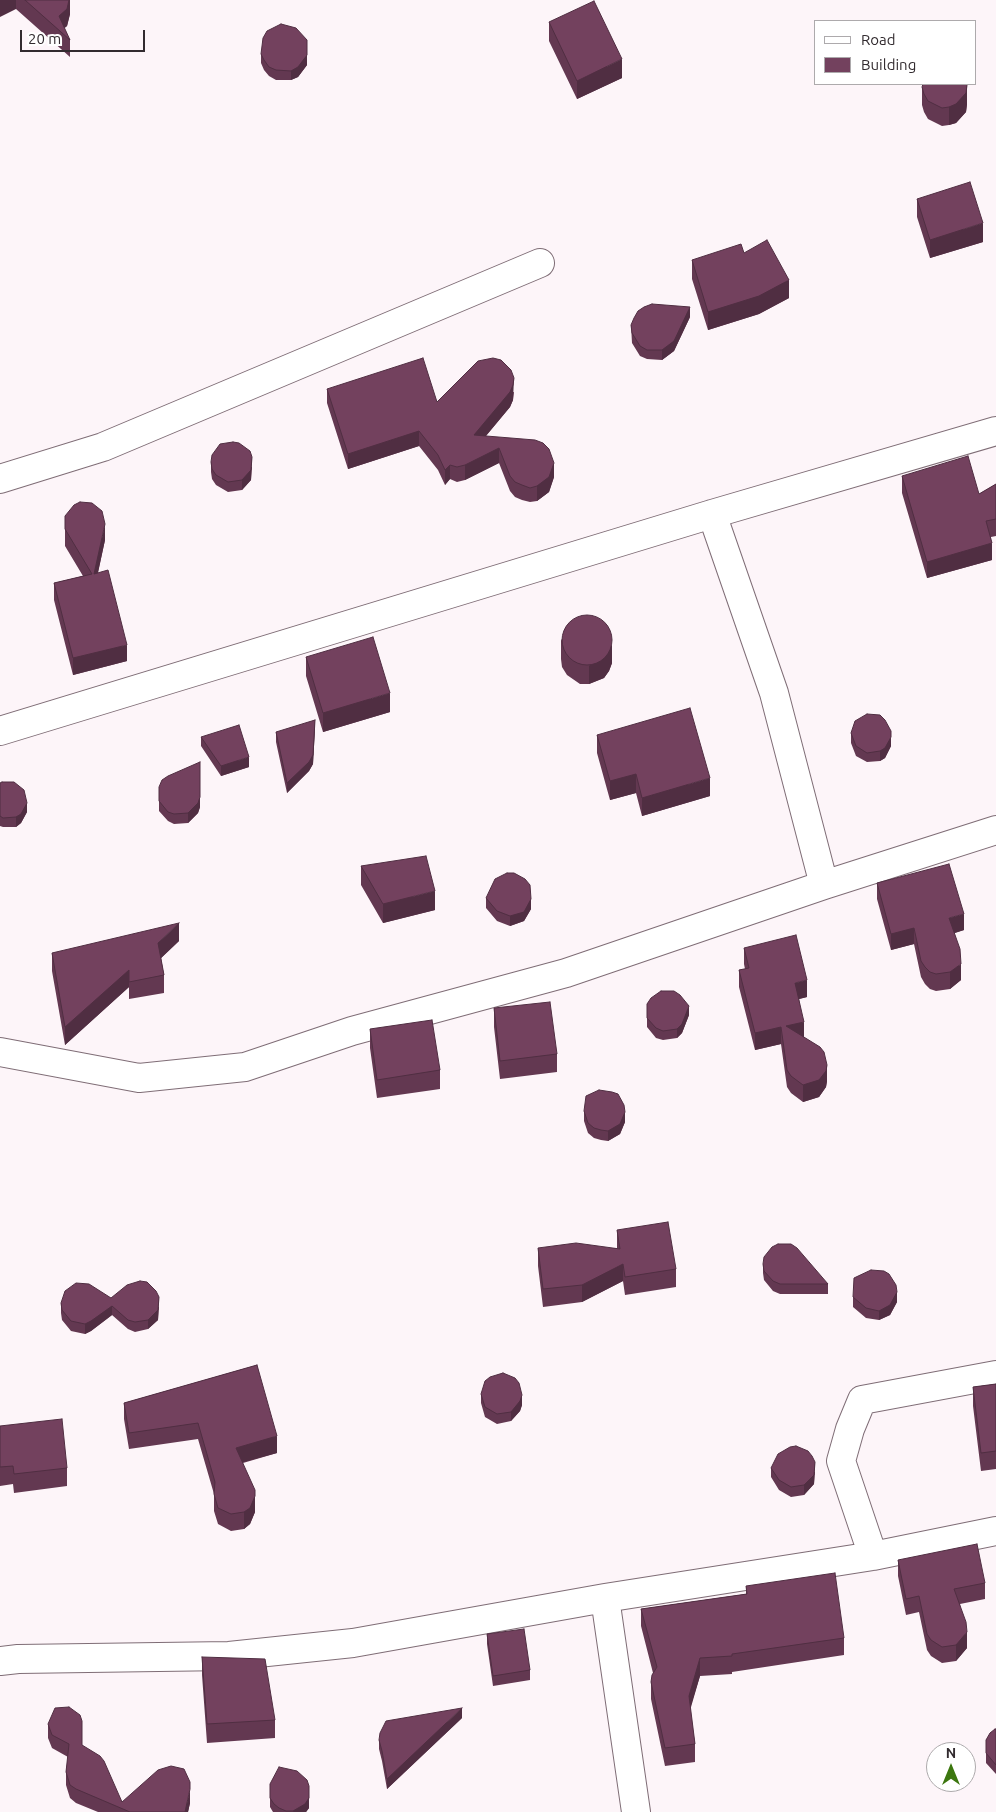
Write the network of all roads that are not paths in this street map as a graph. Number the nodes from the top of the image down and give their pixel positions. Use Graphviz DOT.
graph roads {
  1 [pos="540,263"];
  2 [pos="996,431"];
  3 [pos="0,479"];
  4 [pos="712,514"];
  5 [pos="0,731"];
  6 [pos="996,830"];
  7 [pos="824,886"];
  8 [pos="0,1052"];
  9 [pos="996,1375"];
  10 [pos="996,1531"];
  11 [pos="873,1556"];
  12 [pos="605,1598"];
  13 [pos="0,1660"];
  14 [pos="636,1812"];
  1 -- 3 [label="street"];
  2 -- 4 [label="street"];
  4 -- 5 [label="street"];
  4 -- 7 [label="street"];
  6 -- 7 [label="street"];
  7 -- 8 [label="street"];
  9 -- 11 [label="street"];
  10 -- 11 [label="street"];
  11 -- 12 [label="street"];
  12 -- 13 [label="street"];
  12 -- 14 [label="street"];
}
